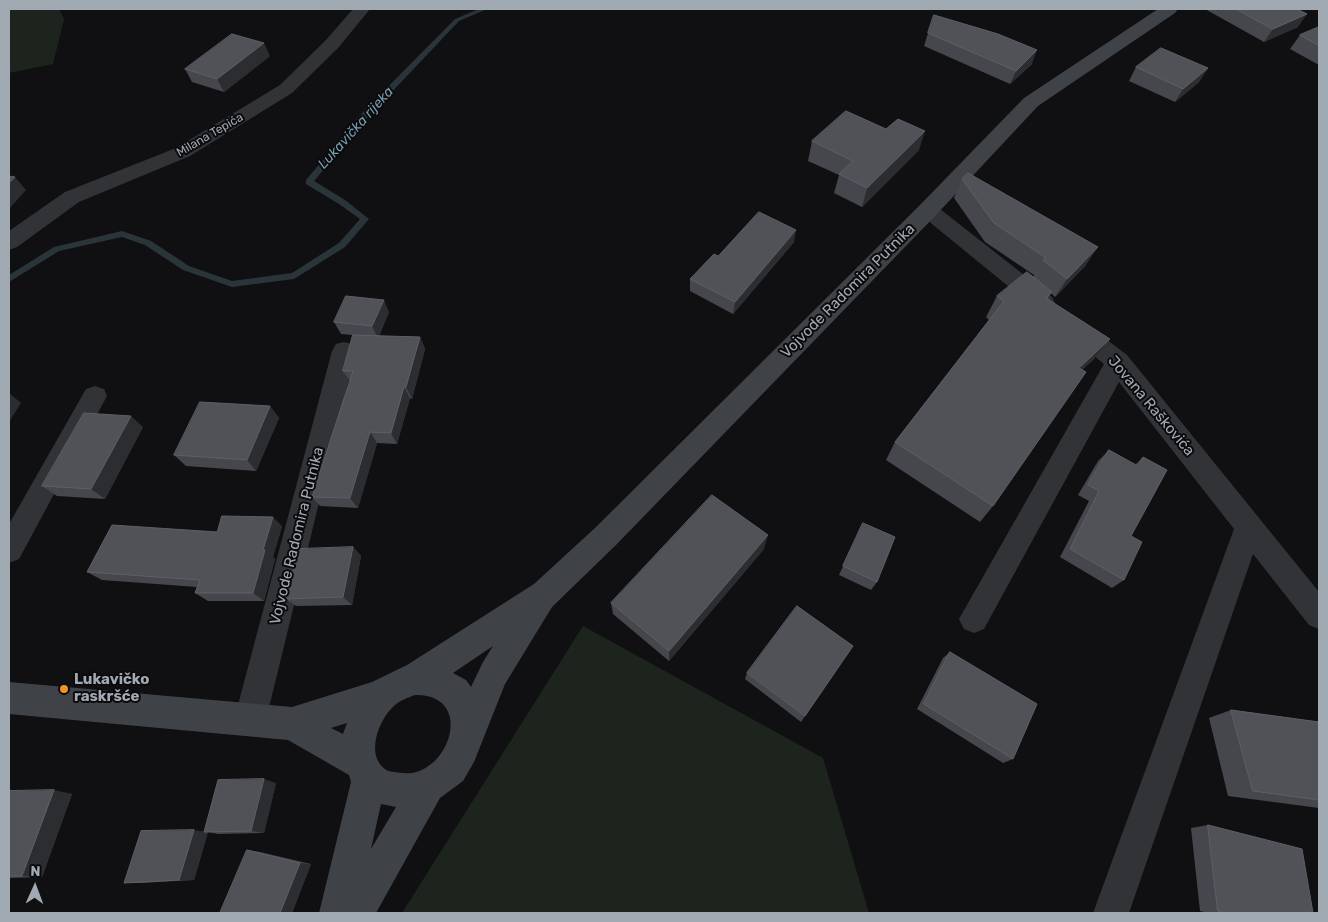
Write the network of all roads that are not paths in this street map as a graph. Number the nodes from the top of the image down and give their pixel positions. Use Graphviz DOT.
graph roads {
  1 [pos="362,9"];
  2 [pos="1169,9"];
  3 [pos="928,210"];
  4 [pos="9,242"];
  5 [pos="344,351"];
  6 [pos="1118,362"];
  7 [pos="95,396"];
  8 [pos="1248,524"];
  9 [pos="9,550"];
  10 [pos="545,594"];
  11 [pos="1319,615"];
  12 [pos="974,618"];
  13 [pos="415,679"];
  14 [pos="381,695"];
  15 [pos="9,698"];
  16 [pos="250,720"];
  17 [pos="292,724"];
  18 [pos="468,732"];
  19 [pos="366,771"];
  20 [pos="427,787"];
  21 [pos="338,913"];
  22 [pos="355,913"];
  23 [pos="1111,913"];
  1 -- 4 [label="street, Milana Tepića"];
  2 -- 3 [label="main road, Vojvode Radomira Putnika"];
  3 -- 6 [label="street, Jovana Raškovića"];
  3 -- 10 [label="main road, Vojvode Radomira Putnika"];
  5 -- 16 [label="street, Vojvode Radomira Putnika"];
  6 -- 8 [label="street, Jovana Raškovića"];
  6 -- 12 [label="street"];
  7 -- 9 [label="street"];
  8 -- 11 [label="street, Jovana Raškovića"];
  8 -- 23 [label="street"];
  10 -- 13 [label="main road, Vojvode Radomira Putnika"];
  10 -- 18 [label="main road, Vojvode Radomira Putnika"];
  13 -- 14 [label="main road"];
  13 -- 18 [label="main road"];
  14 -- 17 [label="main road"];
  14 -- 19 [label="main road"];
  15 -- 16 [label="main road"];
  16 -- 17 [label="main road"];
  17 -- 19 [label="main road"];
  18 -- 20 [label="main road"];
  19 -- 20 [label="main road"];
  19 -- 21 [label="main road"];
  20 -- 22 [label="main road"];
}
